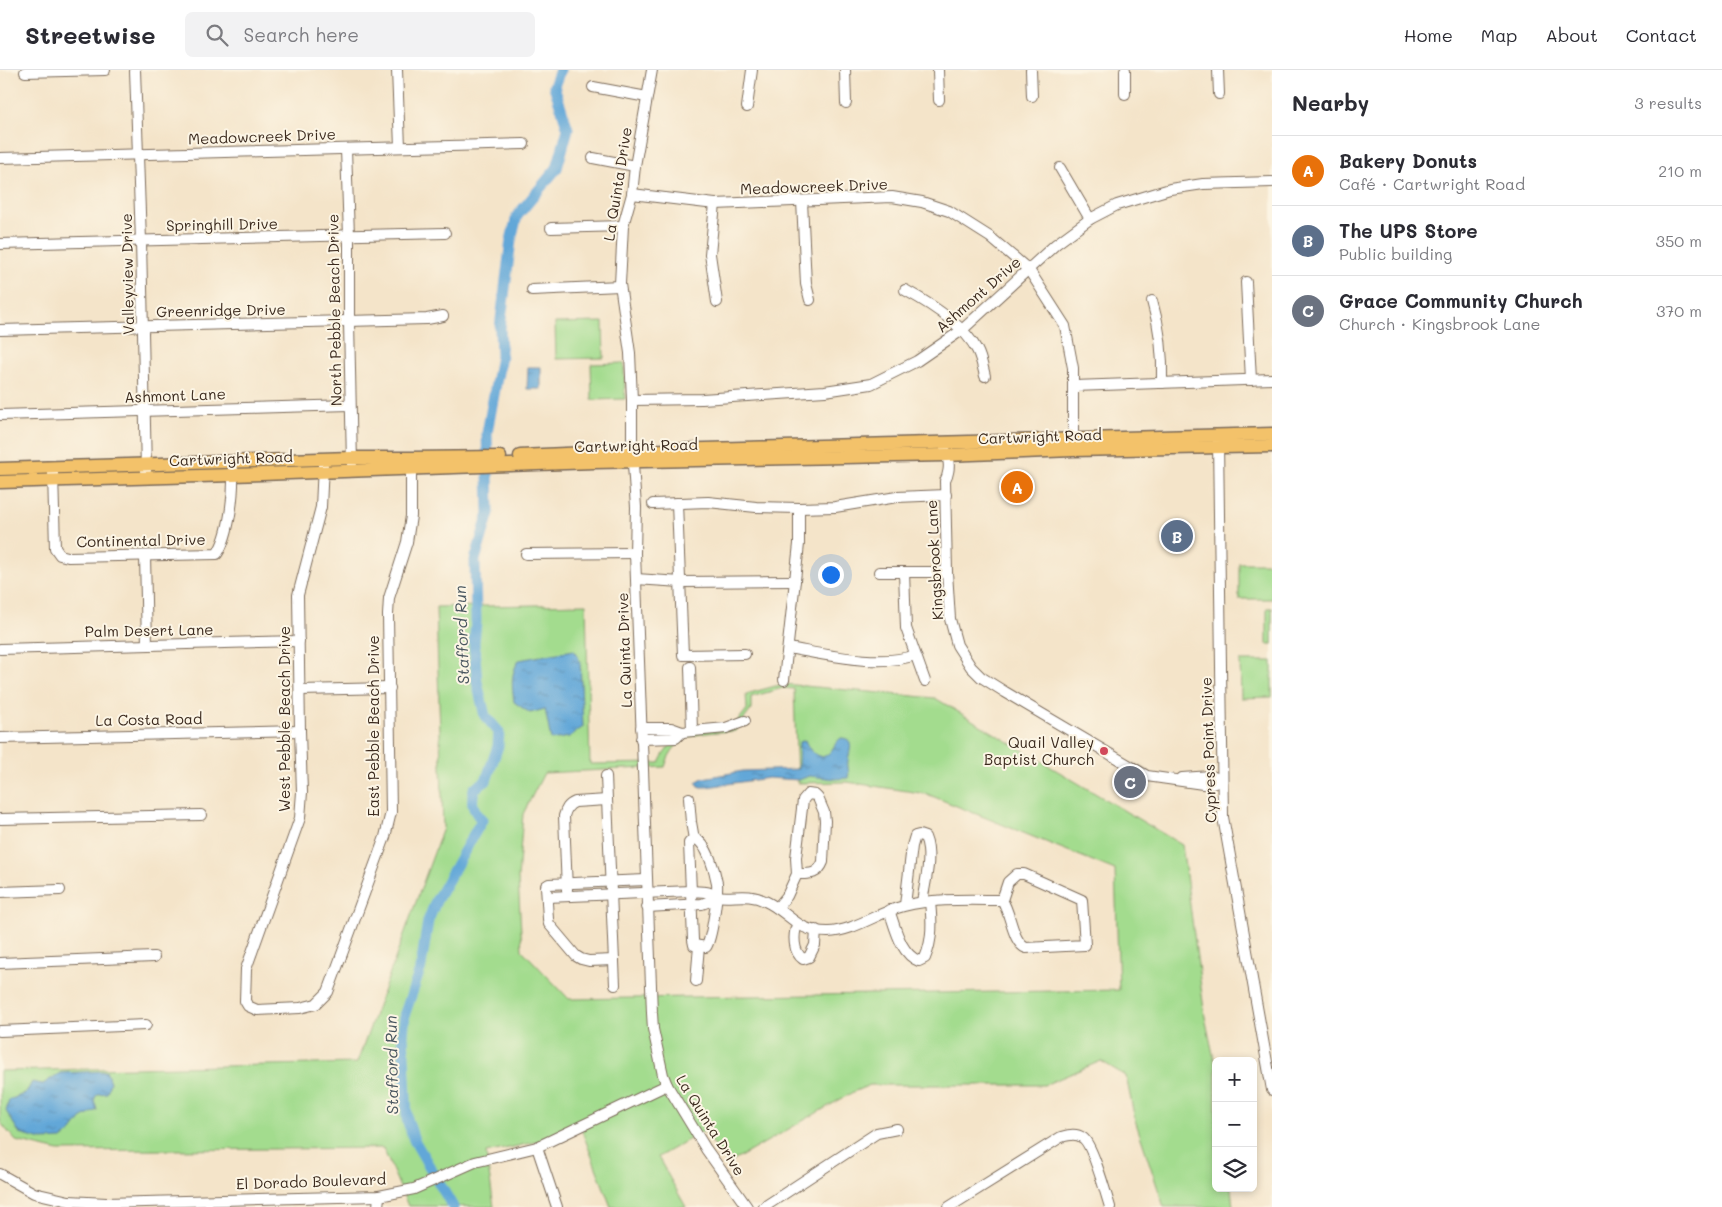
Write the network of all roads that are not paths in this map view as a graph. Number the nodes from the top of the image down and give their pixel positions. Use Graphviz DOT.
graph roads {
  1 [pos="105,70"];
  2 [pos="135,70"];
  3 [pos="397,70"];
  4 [pos="652,70"];
  5 [pos="752,70"];
  6 [pos="845,70"];
  7 [pos="938,70"];
  8 [pos="1032,70"];
  9 [pos="1125,70"];
  10 [pos="1218,70"];
  11 [pos="25,72"];
  12 [pos="593,87"];
  13 [pos="1125,94"];
  14 [pos="1219,94"];
  15 [pos="1032,96"];
  16 [pos="647,97"];
  17 [pos="939,100"];
  18 [pos="846,103"];
  19 [pos="747,107"];
  20 [pos="524,144"];
  21 [pos="400,148"];
  22 [pos="346,149"];
  23 [pos="138,155"];
  24 [pos="0,158"];
  25 [pos="593,158"];
  26 [pos="635,166"];
  27 [pos="1060,168"];
  28 [pos="1272,182"];
  29 [pos="632,194"];
  30 [pos="802,201"];
  31 [pos="715,204"];
  32 [pos="1090,219"];
  33 [pos="623,226"];
  34 [pos="551,228"];
  35 [pos="445,233"];
  36 [pos="349,236"];
  37 [pos="141,240"];
  38 [pos="0,244"];
  39 [pos="1029,270"];
  40 [pos="1246,282"];
  41 [pos="620,286"];
  42 [pos="532,290"];
  43 [pos="905,290"];
  44 [pos="810,300"];
  45 [pos="1152,301"];
  46 [pos="717,302"];
  47 [pos="443,316"];
  48 [pos="349,322"];
  49 [pos="143,327"];
  50 [pos="0,330"];
  51 [pos="962,330"];
  52 [pos="985,376"];
  53 [pos="1272,379"];
  54 [pos="1251,380"];
  55 [pos="1162,383"];
  56 [pos="1074,386"];
  57 [pos="632,400"];
  58 [pos="350,405"];
  59 [pos="145,411"];
  60 [pos="0,415"];
  61 [pos="1272,434"];
  62 [pos="1218,441"];
  63 [pos="1073,444"];
  64 [pos="1272,446"];
  65 [pos="945,449"];
  66 [pos="633,456"];
  67 [pos="233,462"];
  68 [pos="146,464"];
  69 [pos="352,464"];
  70 [pos="411,464"];
  71 [pos="323,465"];
  72 [pos="0,469"];
  73 [pos="53,473"];
  74 [pos="233,475"];
  75 [pos="146,477"];
  76 [pos="0,482"];
  77 [pos="946,495"];
  78 [pos="677,503"];
  79 [pos="652,504"];
  80 [pos="798,508"];
  81 [pos="635,553"];
  82 [pos="526,554"];
  83 [pos="145,556"];
  84 [pos="879,572"];
  85 [pos="904,572"];
  86 [pos="946,572"];
  87 [pos="795,581"];
  88 [pos="681,582"];
  89 [pos="636,583"];
  90 [pos="299,641"];
  91 [pos="147,645"];
  92 [pos="788,648"];
  93 [pos="0,649"];
  94 [pos="745,654"];
  95 [pos="915,655"];
  96 [pos="690,666"];
  97 [pos="784,680"];
  98 [pos="925,681"];
  99 [pos="390,688"];
  100 [pos="300,690"];
  101 [pos="745,721"];
  102 [pos="300,731"];
  103 [pos="687,731"];
  104 [pos="641,734"];
  105 [pos="0,738"];
  106 [pos="606,776"];
  107 [pos="1222,780"];
  108 [pos="689,798"];
  109 [pos="607,800"];
  110 [pos="201,815"];
  111 [pos="0,819"];
  112 [pos="695,839"];
  113 [pos="797,874"];
  114 [pos="646,880"];
  115 [pos="610,882"];
  116 [pos="567,883"];
  117 [pos="60,890"];
  118 [pos="0,892"];
  119 [pos="691,892"];
  120 [pos="647,893"];
  121 [pos="611,894"];
  122 [pos="567,896"];
  123 [pos="716,896"];
  124 [pos="547,897"];
  125 [pos="1002,900"];
  126 [pos="926,902"];
  127 [pos="691,905"];
  128 [pos="648,906"];
  129 [pos="905,906"];
  130 [pos="777,908"];
  131 [pos="888,910"];
  132 [pos="797,925"];
  133 [pos="816,930"];
  134 [pos="699,946"];
  135 [pos="154,957"];
  136 [pos="614,960"];
  137 [pos="0,963"];
  138 [pos="696,981"];
  139 [pos="615,985"];
  140 [pos="246,1003"];
  141 [pos="146,1026"];
  142 [pos="0,1031"];
  143 [pos="667,1085"];
  144 [pos="1272,1090"];
  145 [pos="898,1128"];
  146 [pos="537,1146"];
  147 [pos="0,1174"];
  148 [pos="379,1196"];
  149 [pos="290,1203"];
  150 [pos="193,1204"];
  151 [pos="106,1205"];
  152 [pos="378,1207"];
  153 [pos="557,1207"];
  154 [pos="746,1207"];
  155 [pos="764,1207"];
  156 [pos="949,1207"];
  157 [pos="1110,1207"];
  1 -- 11 [label="street"];
  2 -- 23 [label="street, Valleyview Drive"];
  3 -- 21 [label="street"];
  4 -- 16 [label="street, La Quinta Drive"];
  5 -- 19 [label="street"];
  6 -- 18 [label="street"];
  7 -- 17 [label="street"];
  8 -- 15 [label="street"];
  9 -- 13 [label="street"];
  10 -- 14 [label="street"];
  12 -- 16 [label="street"];
  16 -- 26 [label="street, La Quinta Drive"];
  20 -- 21 [label="street, Meadowcreek Drive"];
  21 -- 22 [label="street, Meadowcreek Drive"];
  22 -- 23 [label="street, Meadowcreek Drive"];
  22 -- 36 [label="street, North Pebble Beach Drive"];
  23 -- 24 [label="street, Meadowcreek Drive"];
  23 -- 37 [label="street, Valleyview Drive"];
  25 -- 26 [label="street"];
  26 -- 29 [label="street, La Quinta Drive"];
  27 -- 32 [label="street"];
  28 -- 32 [label="street, Ashmont Drive"];
  29 -- 31 [label="street, Meadowcreek Drive"];
  29 -- 33 [label="street, La Quinta Drive"];
  30 -- 31 [label="street, Meadowcreek Drive"];
  30 -- 39 [label="street, Meadowcreek Drive"];
  30 -- 44 [label="street"];
  31 -- 46 [label="street"];
  32 -- 39 [label="street, Ashmont Drive"];
  33 -- 34 [label="street"];
  33 -- 41 [label="street, La Quinta Drive"];
  35 -- 36 [label="street, Springhill Drive"];
  36 -- 37 [label="street, Springhill Drive"];
  36 -- 48 [label="street, North Pebble Beach Drive"];
  37 -- 38 [label="street, Springhill Drive"];
  37 -- 49 [label="street, Valleyview Drive"];
  39 -- 51 [label="street, Ashmont Drive"];
  39 -- 56 [label="street, Meadowcreek Drive"];
  40 -- 54 [label="street"];
  41 -- 42 [label="street"];
  41 -- 57 [label="street, La Quinta Drive"];
  43 -- 51 [label="street"];
  45 -- 55 [label="street"];
  47 -- 48 [label="street, Greenridge Drive"];
  48 -- 49 [label="street, Greenridge Drive"];
  48 -- 58 [label="street, North Pebble Beach Drive"];
  49 -- 50 [label="street, Greenridge Drive"];
  49 -- 59 [label="street, Valleyview Drive"];
  51 -- 52 [label="street"];
  51 -- 57 [label="street, Ashmont Drive"];
  53 -- 54 [label="street"];
  54 -- 55 [label="street"];
  55 -- 56 [label="street"];
  56 -- 63 [label="street, Meadowcreek Drive"];
  57 -- 66 [label="street, La Quinta Drive"];
  58 -- 59 [label="street, Ashmont Lane"];
  58 -- 69 [label="street, North Pebble Beach Drive"];
  59 -- 60 [label="street, Ashmont Lane"];
  59 -- 68 [label="street, Valleyview Drive"];
  61 -- 62 [label="main road, Cartwright Road"];
  62 -- 63 [label="main road, Cartwright Road"];
  62 -- 64 [label="main road, Cartwright Road"];
  62 -- 107 [label="street, Cypress Point Drive"];
  63 -- 65 [label="main road, Cartwright Road"];
  65 -- 66 [label="main road, Cartwright Road"];
  65 -- 77 [label="street, Kingsbrook Lane"];
  66 -- 70 [label="main road, Cartwright Road"];
  66 -- 81 [label="street, La Quinta Drive"];
  67 -- 68 [label="main road, Cartwright Road"];
  67 -- 71 [label="main road, Cartwright Road"];
  67 -- 74 [label="street, Continental Drive"];
  68 -- 73 [label="main road, Cartwright Road"];
  68 -- 75 [label="street, Valleyview Drive"];
  69 -- 70 [label="main road, Cartwright Road"];
  69 -- 71 [label="main road, Cartwright Road"];
  70 -- 99 [label="street, East Pebble Beach Drive"];
  71 -- 74 [label="main road, Cartwright Road"];
  71 -- 90 [label="street, West Pebble Beach Drive"];
  72 -- 73 [label="main road, Cartwright Road"];
  73 -- 75 [label="main road, Cartwright Road"];
  73 -- 76 [label="main road, Cartwright Road"];
  73 -- 83 [label="street, Continental Drive"];
  74 -- 75 [label="main road, Cartwright Road"];
  74 -- 83 [label="street, Continental Drive"];
  77 -- 80 [label="street"];
  77 -- 86 [label="street, Kingsbrook Lane"];
  78 -- 79 [label="street"];
  78 -- 80 [label="street"];
  78 -- 88 [label="street"];
  80 -- 87 [label="street"];
  81 -- 82 [label="street"];
  81 -- 89 [label="street, La Quinta Drive"];
  83 -- 91 [label="street"];
  84 -- 85 [label="street"];
  85 -- 86 [label="street"];
  85 -- 95 [label="street"];
  86 -- 107 [label="street, Kingsbrook Lane"];
  87 -- 88 [label="street"];
  87 -- 92 [label="street"];
  88 -- 89 [label="street"];
  88 -- 94 [label="street"];
  89 -- 104 [label="street, La Quinta Drive"];
  90 -- 91 [label="street, Palm Desert Lane"];
  90 -- 100 [label="street, West Pebble Beach Drive"];
  91 -- 93 [label="street, Palm Desert Lane"];
  92 -- 95 [label="street"];
  92 -- 97 [label="street"];
  95 -- 98 [label="street"];
  96 -- 103 [label="street"];
  99 -- 100 [label="street"];
  99 -- 140 [label="street, East Pebble Beach Drive"];
  100 -- 102 [label="street, West Pebble Beach Drive"];
  101 -- 103 [label="street"];
  102 -- 105 [label="street, La Costa Road"];
  102 -- 140 [label="street, West Pebble Beach Drive"];
  103 -- 104 [label="street"];
  104 -- 114 [label="street, La Quinta Drive"];
  106 -- 109 [label="street"];
  107 -- 144 [label="street, Cypress Point Drive"];
  108 -- 112 [label="street"];
  109 -- 115 [label="street"];
  109 -- 116 [label="street"];
  110 -- 111 [label="street"];
  112 -- 119 [label="street"];
  112 -- 123 [label="street"];
  113 -- 113 [label="street"];
  113 -- 130 [label="street"];
  114 -- 115 [label="street"];
  114 -- 120 [label="street, La Quinta Drive"];
  115 -- 116 [label="street"];
  115 -- 121 [label="street"];
  116 -- 122 [label="street"];
  116 -- 124 [label="street"];
  117 -- 118 [label="street"];
  119 -- 120 [label="street"];
  119 -- 123 [label="street"];
  119 -- 127 [label="street"];
  120 -- 121 [label="street"];
  120 -- 128 [label="street, La Quinta Drive"];
  121 -- 122 [label="street"];
  121 -- 136 [label="street"];
  122 -- 124 [label="street"];
  123 -- 127 [label="street"];
  123 -- 130 [label="street"];
  123 -- 134 [label="street"];
  124 -- 136 [label="street"];
  125 -- 125 [label="street"];
  125 -- 126 [label="street"];
  126 -- 129 [label="street"];
  126 -- 129 [label="street"];
  126 -- 131 [label="street"];
  127 -- 128 [label="street"];
  127 -- 134 [label="street"];
  128 -- 143 [label="street, La Quinta Drive"];
  129 -- 131 [label="street"];
  130 -- 132 [label="street"];
  131 -- 133 [label="street"];
  132 -- 133 [label="street"];
  132 -- 133 [label="street"];
  134 -- 138 [label="street"];
  135 -- 137 [label="street"];
  136 -- 139 [label="street"];
  141 -- 142 [label="street"];
  143 -- 146 [label="street, El Dorado Boulevard"];
  143 -- 154 [label="street, La Quinta Drive"];
  145 -- 155 [label="street"];
  146 -- 148 [label="street, El Dorado Boulevard"];
  146 -- 153 [label="street"];
  147 -- 151 [label="street, El Dorado Boulevard"];
  148 -- 149 [label="street, El Dorado Boulevard"];
  148 -- 152 [label="street"];
  149 -- 150 [label="street, El Dorado Boulevard"];
  150 -- 151 [label="street, El Dorado Boulevard"];
  156 -- 157 [label="street"];
}
